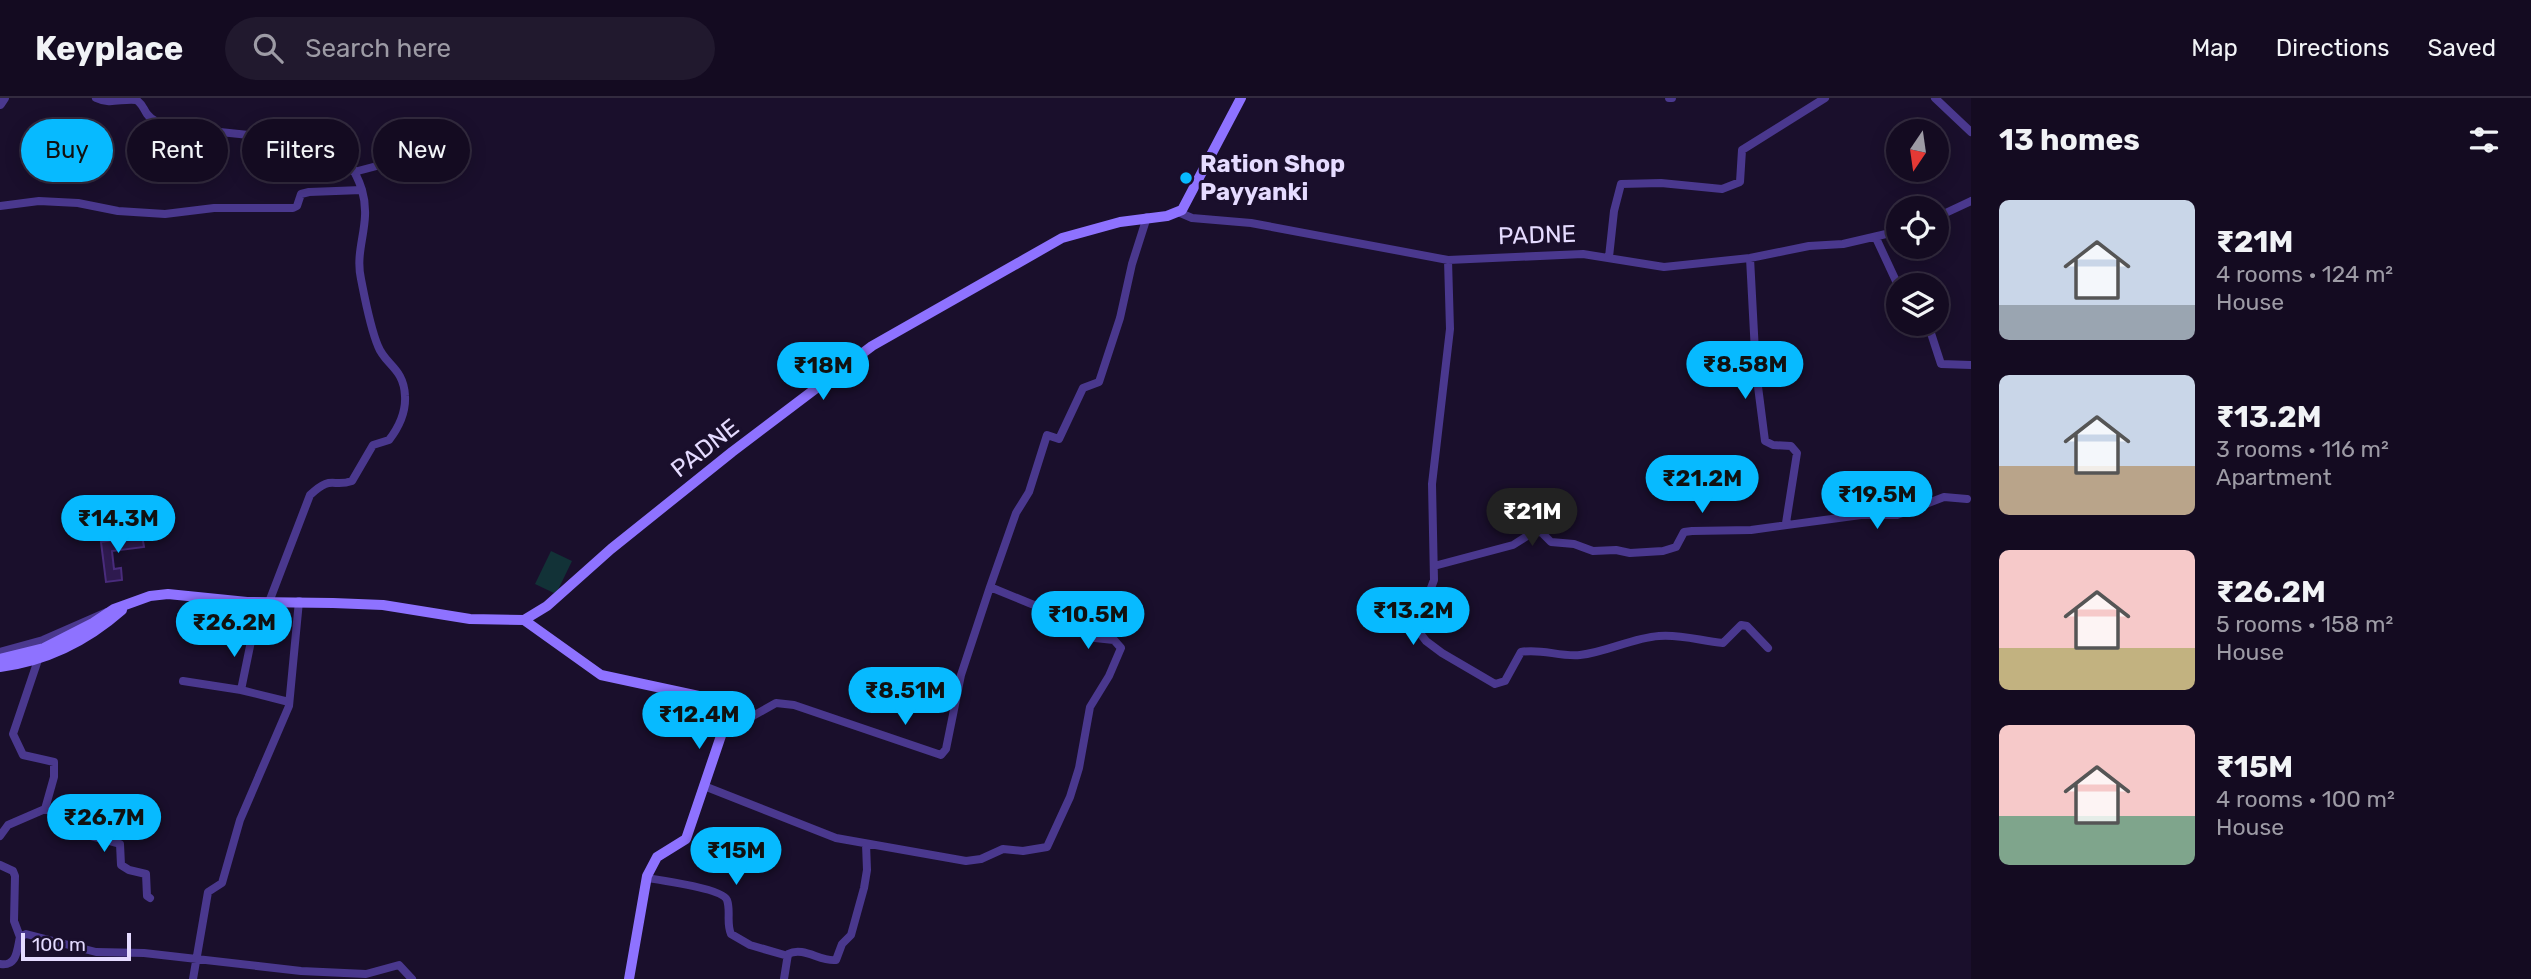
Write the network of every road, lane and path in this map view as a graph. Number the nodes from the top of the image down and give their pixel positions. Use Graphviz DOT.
graph roads {
  1 [pos="4,98"];
  2 [pos="96,98"];
  3 [pos="1241,98"];
  4 [pos="1825,98"];
  5 [pos="1935,98"];
  6 [pos="0,104"];
  7 [pos="1971,132"];
  8 [pos="242,135"];
  9 [pos="358,182"];
  10 [pos="362,190"];
  11 [pos="1971,201"];
  12 [pos="0,206"];
  13 [pos="1949,211"];
  14 [pos="1178,212"];
  15 [pos="1147,217"];
  16 [pos="1886,235"];
  17 [pos="1876,238"];
  18 [pos="1609,257"];
  19 [pos="1749,258"];
  20 [pos="1448,260"];
  21 [pos="1892,273"];
  22 [pos="1932,336"];
  23 [pos="1971,365"];
  24 [pos="1967,499"];
  25 [pos="1786,523"];
  26 [pos="1434,566"];
  27 [pos="990,587"];
  28 [pos="133,600"];
  29 [pos="299,601"];
  30 [pos="264,602"];
  31 [pos="110,611"];
  32 [pos="524,620"];
  33 [pos="1768,648"];
  34 [pos="0,652"];
  35 [pos="39,657"];
  36 [pos="0,659"];
  37 [pos="0,667"];
  38 [pos="183,681"];
  39 [pos="241,690"];
  40 [pos="289,702"];
  41 [pos="723,717"];
  42 [pos="704,786"];
  43 [pos="45,809"];
  44 [pos="0,836"];
  45 [pos="866,844"];
  46 [pos="0,865"];
  47 [pos="647,878"];
  48 [pos="150,898"];
  49 [pos="20,937"];
  50 [pos="788,956"];
  51 [pos="198,959"];
  52 [pos="0,964"];
  53 [pos="193,979"];
  54 [pos="412,979"];
  55 [pos="629,979"];
  56 [pos="784,979"];
  1 -- 6 [label="street"];
  2 -- 8 [label="street"];
  3 -- 14 [label="main road"];
  4 -- 18 [label="street"];
  5 -- 7 [label="street"];
  9 -- 10 [label="street"];
  10 -- 12 [label="street"];
  10 -- 30 [label="street"];
  11 -- 13 [label="street"];
  14 -- 15 [label="main road, PADNE"];
  14 -- 20 [label="street, PADNE"];
  15 -- 27 [label="street"];
  15 -- 32 [label="main road, PADNE"];
  16 -- 17 [label="street, PADNE"];
  17 -- 19 [label="street, PADNE"];
  17 -- 21 [label="street"];
  18 -- 19 [label="street, PADNE"];
  18 -- 20 [label="street, PADNE"];
  19 -- 25 [label="street"];
  20 -- 26 [label="street"];
  22 -- 23 [label="street"];
  24 -- 25 [label="street"];
  25 -- 26 [label="street"];
  26 -- 33 [label="street"];
  27 -- 41 [label="street"];
  27 -- 45 [label="street"];
  28 -- 30 [label="main road"];
  28 -- 31 [label="main road"];
  28 -- 35 [label="main road"];
  29 -- 30 [label="main road"];
  29 -- 32 [label="main road"];
  29 -- 40 [label="street"];
  30 -- 39 [label="street"];
  31 -- 34 [label="street"];
  31 -- 36 [label="main road"];
  32 -- 41 [label="main road"];
  35 -- 37 [label="main road"];
  35 -- 43 [label="street"];
  38 -- 39 [label="street"];
  39 -- 40 [label="street"];
  40 -- 51 [label="street"];
  41 -- 42 [label="main road"];
  42 -- 45 [label="street"];
  42 -- 47 [label="main road"];
  43 -- 44 [label="street"];
  43 -- 48 [label="street"];
  45 -- 50 [label="street"];
  46 -- 49 [label="street"];
  47 -- 50 [label="street"];
  47 -- 55 [label="main road"];
  49 -- 51 [label="street"];
  49 -- 52 [label="street"];
  50 -- 56 [label="street"];
  51 -- 53 [label="street"];
  51 -- 54 [label="street"];
}
